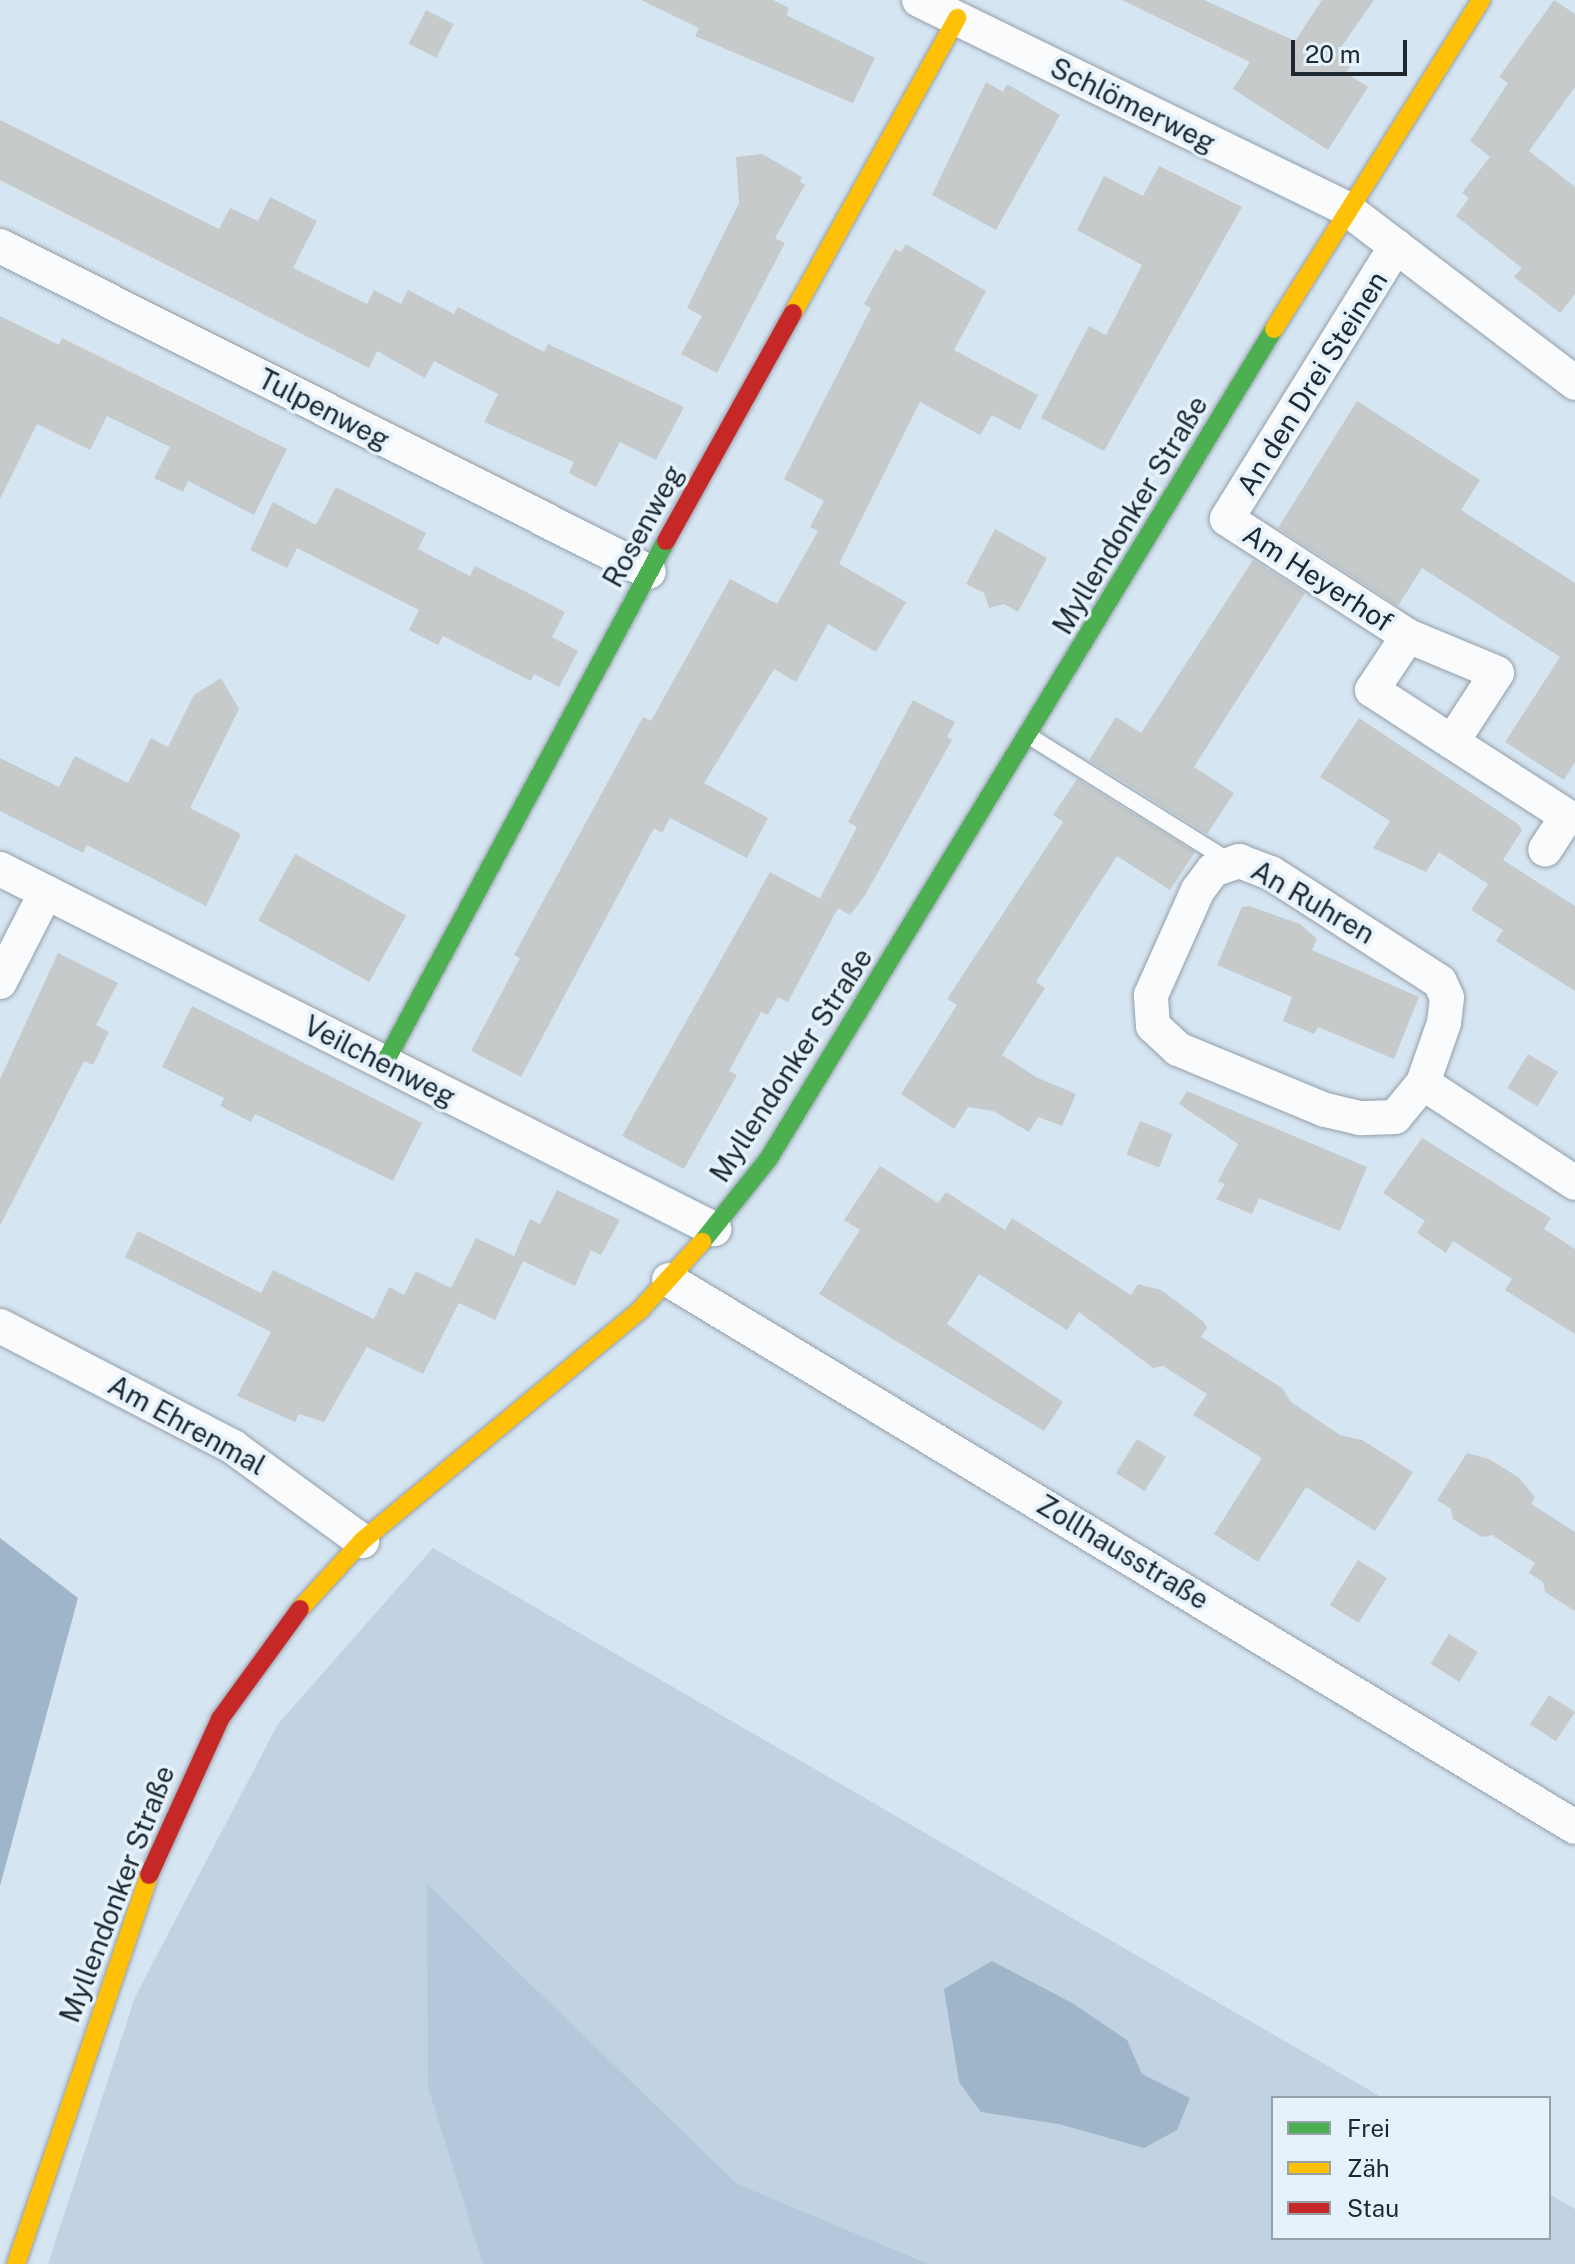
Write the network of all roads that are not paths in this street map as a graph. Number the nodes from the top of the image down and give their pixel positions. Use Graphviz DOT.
graph roads {
  1 [pos="919,0"];
  2 [pos="1481,0"];
  3 [pos="957,18"];
  4 [pos="1347,209"];
  5 [pos="0,246"];
  6 [pos="1396,246"];
  7 [pos="1575,383"];
  8 [pos="1227,519"];
  9 [pos="649,572"];
  10 [pos="1408,636"];
  11 [pos="1029,736"];
  12 [pos="1452,742"];
  13 [pos="1545,850"];
  14 [pos="1231,862"];
  15 [pos="0,869"];
  16 [pos="46,892"];
  17 [pos="0,982"];
  18 [pos="384,1064"];
  19 [pos="1423,1083"];
  20 [pos="1575,1183"];
  21 [pos="714,1229"];
  22 [pos="669,1280"];
  23 [pos="0,1326"];
  24 [pos="362,1541"];
  25 [pos="1575,1827"];
  26 [pos="16,2264"];
  1 -- 3 [label="street, Schlömerweg"];
  2 -- 4 [label="street, Myllendonker Straße"];
  3 -- 4 [label="street, Schlömerweg"];
  3 -- 9 [label="street, Rosenweg"];
  4 -- 6 [label="street, An den Drei Steinen"];
  4 -- 11 [label="street, Myllendonker Straße"];
  5 -- 9 [label="street, Tulpenweg"];
  6 -- 7 [label="street, An den Drei Steinen"];
  6 -- 8 [label="street, An den Drei Steinen"];
  8 -- 10 [label="street, Am Heyerhof"];
  9 -- 18 [label="street, Rosenweg"];
  10 -- 12 [label="street, Am Heyerhof"];
  10 -- 12 [label="street, Am Heyerhof"];
  11 -- 14 [label="lane"];
  11 -- 21 [label="street, Myllendonker Straße"];
  12 -- 13 [label="street, Am Heyerhof"];
  14 -- 19 [label="street, An Ruhren"];
  14 -- 19 [label="street, An Ruhren"];
  15 -- 16 [label="street, Veilchenweg"];
  16 -- 17 [label="street"];
  16 -- 18 [label="street, Veilchenweg"];
  18 -- 21 [label="street, Veilchenweg"];
  19 -- 20 [label="street"];
  21 -- 22 [label="street, Myllendonker Straße"];
  22 -- 24 [label="street, Myllendonker Straße"];
  22 -- 25 [label="street, Zollhausstraße"];
  23 -- 24 [label="street, Am Ehrenmal"];
  24 -- 26 [label="street, Myllendonker Straße"];
}
